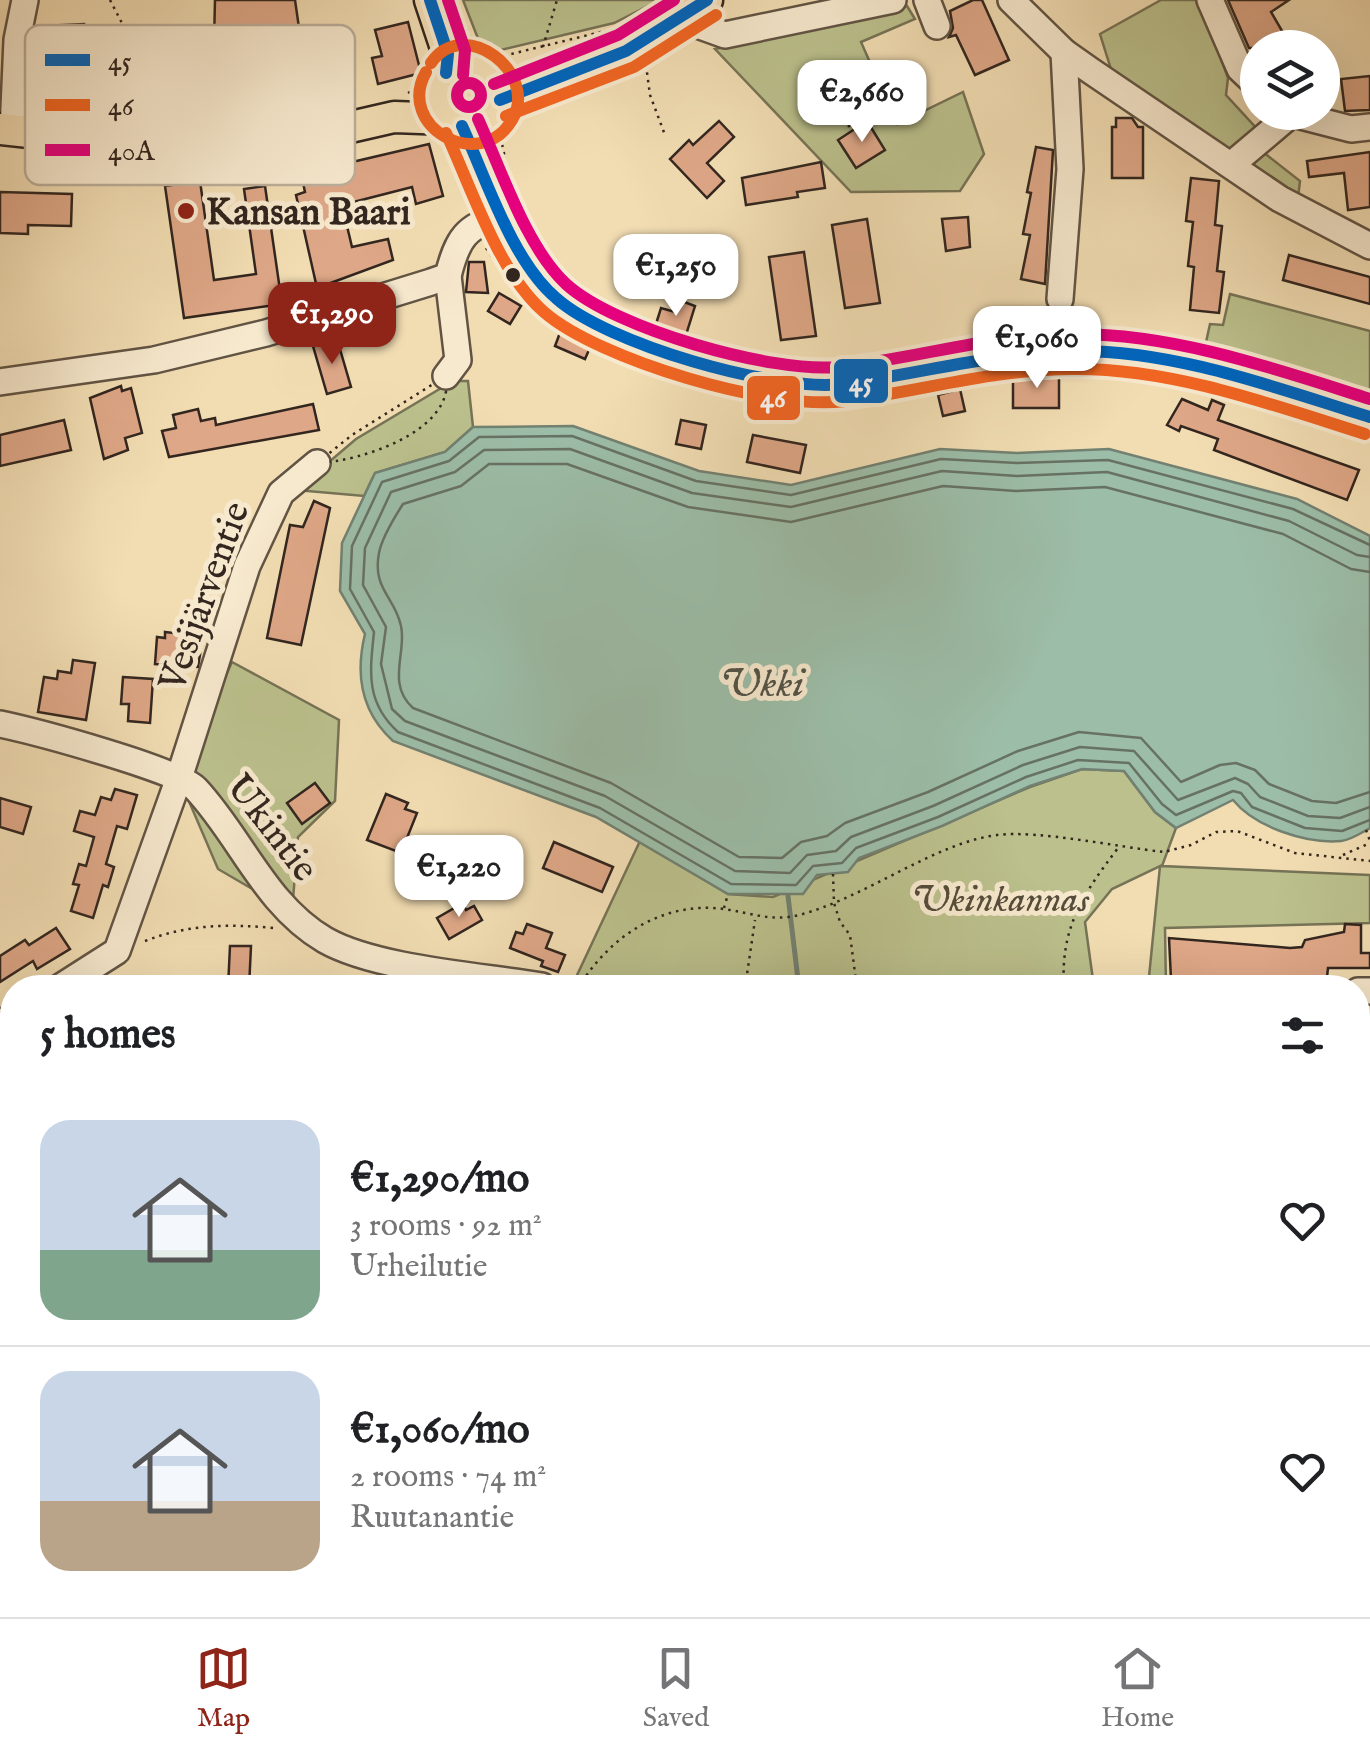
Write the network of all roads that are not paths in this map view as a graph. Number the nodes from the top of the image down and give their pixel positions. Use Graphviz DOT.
graph roads {
  1 [pos="24,0"];
  2 [pos="430,0"];
  3 [pos="446,0"];
  4 [pos="893,0"];
  5 [pos="927,0"];
  6 [pos="1011,0"];
  7 [pos="1210,0"];
  8 [pos="699,6"];
  9 [pos="938,26"];
  10 [pos="1064,52"];
  11 [pos="1240,69"];
  12 [pos="464,89"];
  13 [pos="355,120"];
  14 [pos="17,124"];
  15 [pos="1340,126"];
  16 [pos="1370,127"];
  17 [pos="1270,130"];
  18 [pos="1232,165"];
  19 [pos="501,212"];
  20 [pos="1370,246"];
  21 [pos="448,276"];
  22 [pos="1060,299"];
  23 [pos="446,376"];
  24 [pos="0,382"];
  25 [pos="1370,417"];
  26 [pos="317,464"];
  27 [pos="0,724"];
  28 [pos="179,778"];
  29 [pos="81,975"];
  30 [pos="476,975"];
  1 -- 14 [label="street"];
  2 -- 12 [label="main road"];
  3 -- 12 [label="main road"];
  4 -- 8 [label="street"];
  5 -- 9 [label="street"];
  6 -- 10 [label="street"];
  7 -- 11 [label="street"];
  8 -- 12 [label="main road"];
  10 -- 18 [label="street"];
  10 -- 22 [label="street"];
  12 -- 13 [label="main road"];
  12 -- 19 [label="main road"];
  15 -- 16 [label="street"];
  17 -- 18 [label="street"];
  18 -- 20 [label="street"];
  19 -- 21 [label="street"];
  19 -- 25 [label="main road"];
  21 -- 23 [label="street"];
  21 -- 24 [label="street"];
  26 -- 28 [label="street, Vesijärventie"];
  27 -- 28 [label="street, Ukintie"];
  28 -- 29 [label="street, Vesijärventie"];
  28 -- 30 [label="street, Ukintie"];
}
